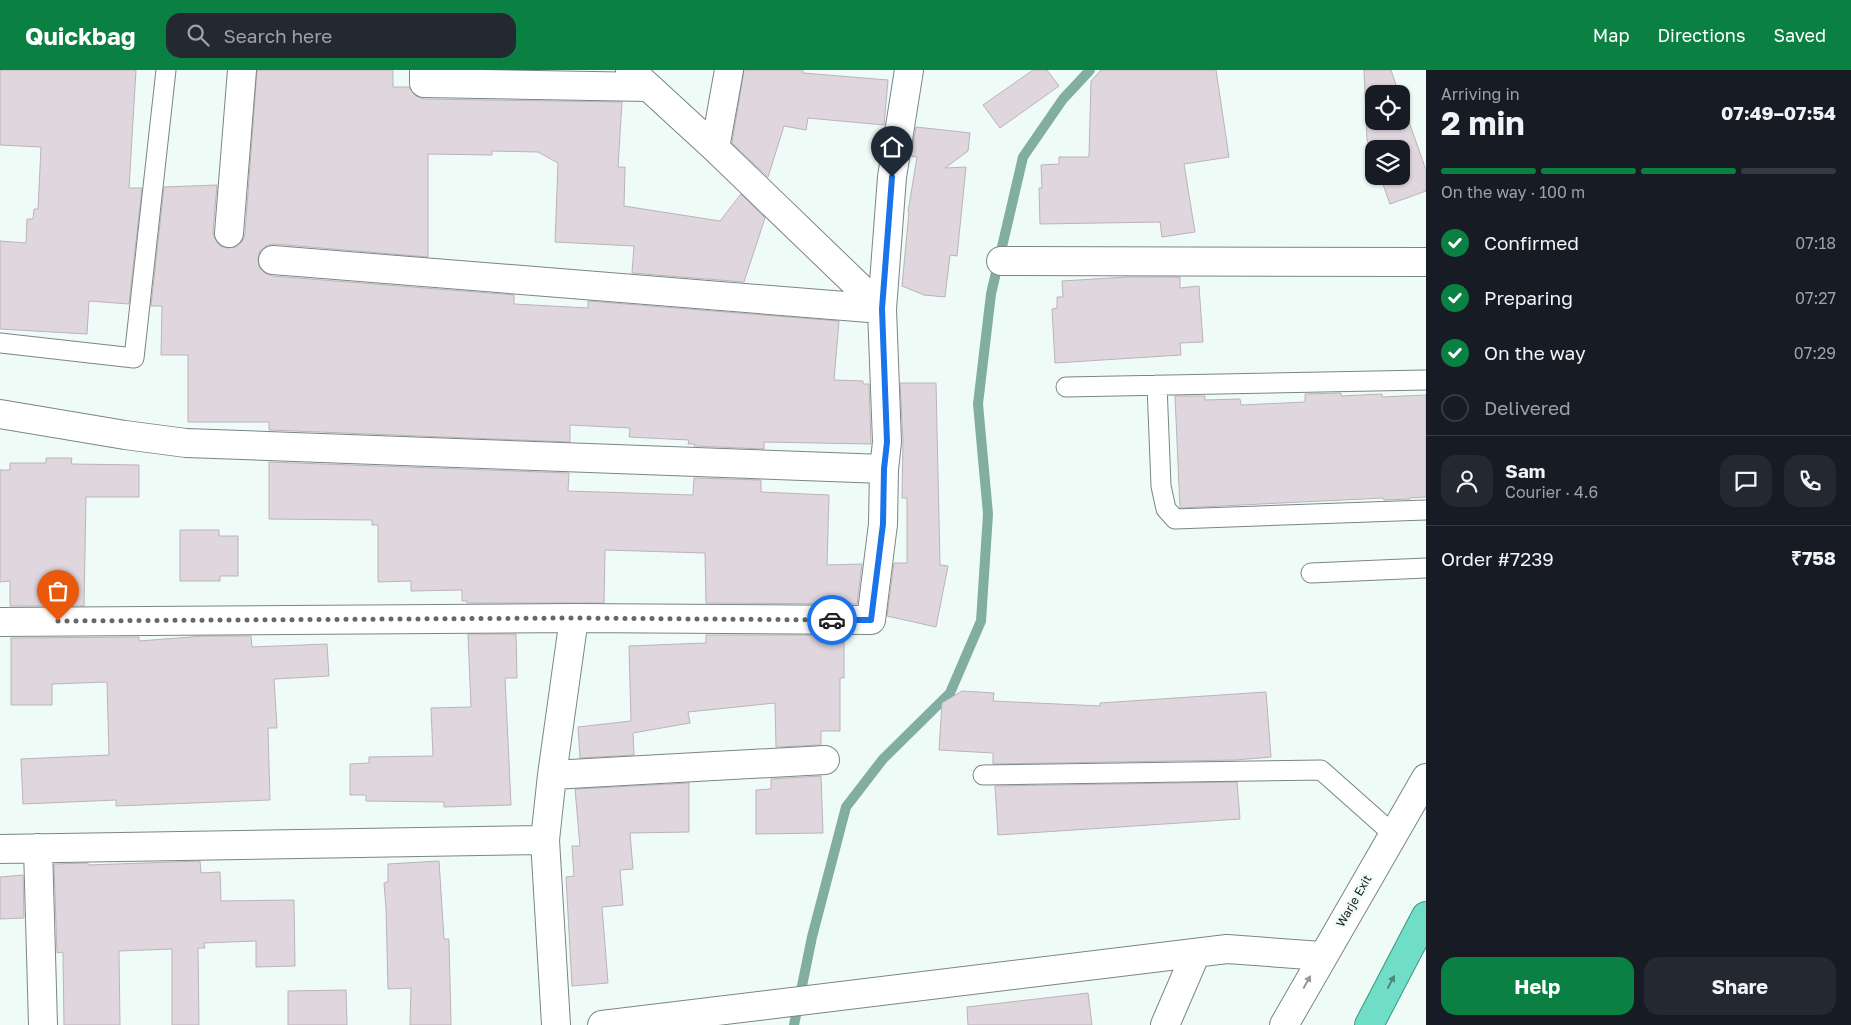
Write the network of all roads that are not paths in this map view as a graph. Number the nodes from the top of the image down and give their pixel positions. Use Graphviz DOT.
graph roads {
  1 [pos="166,70"];
  2 [pos="242,70"];
  3 [pos="424,70"];
  4 [pos="729,70"];
  5 [pos="909,70"];
  6 [pos="639,78"];
  7 [pos="714,148"];
  8 [pos="229,233"];
  9 [pos="273,260"];
  10 [pos="1001,261"];
  11 [pos="1426,262"];
  12 [pos="882,309"];
  13 [pos="0,343"];
  14 [pos="1426,380"];
  15 [pos="1157,386"];
  16 [pos="1066,387"];
  17 [pos="0,414"];
  18 [pos="884,469"];
  19 [pos="1426,510"];
  20 [pos="1426,568"];
  21 [pos="1310,573"];
  22 [pos="574,618"];
  23 [pos="0,622"];
  24 [pos="824,760"];
  25 [pos="552,775"];
  26 [pos="983,775"];
  27 [pos="1426,778"];
  28 [pos="1393,834"];
  29 [pos="545,840"];
  30 [pos="38,848"];
  31 [pos="0,849"];
  32 [pos="1426,916"];
  33 [pos="1196,953"];
  34 [pos="1322,956"];
  35 [pos="44,1025"];
  36 [pos="556,1025"];
  37 [pos="602,1025"];
  38 [pos="1165,1025"];
  39 [pos="1284,1025"];
  40 [pos="1369,1025"];
  1 -- 13 [label="lane"];
  2 -- 8 [label="street"];
  3 -- 6 [label="street"];
  4 -- 7 [label="street"];
  5 -- 12 [label="street"];
  6 -- 7 [label="street"];
  7 -- 12 [label="street"];
  9 -- 12 [label="street"];
  10 -- 11 [label="street"];
  12 -- 18 [label="street"];
  14 -- 15 [label="lane"];
  15 -- 16 [label="lane"];
  15 -- 19 [label="lane"];
  17 -- 18 [label="street"];
  18 -- 22 [label="street"];
  20 -- 21 [label="lane"];
  22 -- 23 [label="street"];
  22 -- 25 [label="street"];
  24 -- 25 [label="street"];
  25 -- 29 [label="street"];
  26 -- 28 [label="lane"];
  27 -- 28 [label="street, Warje Exit"];
  28 -- 34 [label="street, Warje Exit"];
  29 -- 30 [label="street"];
  29 -- 36 [label="street"];
  30 -- 31 [label="street"];
  30 -- 35 [label="street"];
  40 -- 32 [label="highway, one-way"];
  33 -- 34 [label="street"];
  33 -- 37 [label="street"];
  33 -- 38 [label="street"];
  39 -- 34 [label="street, Warje Exit, one-way"];
}
